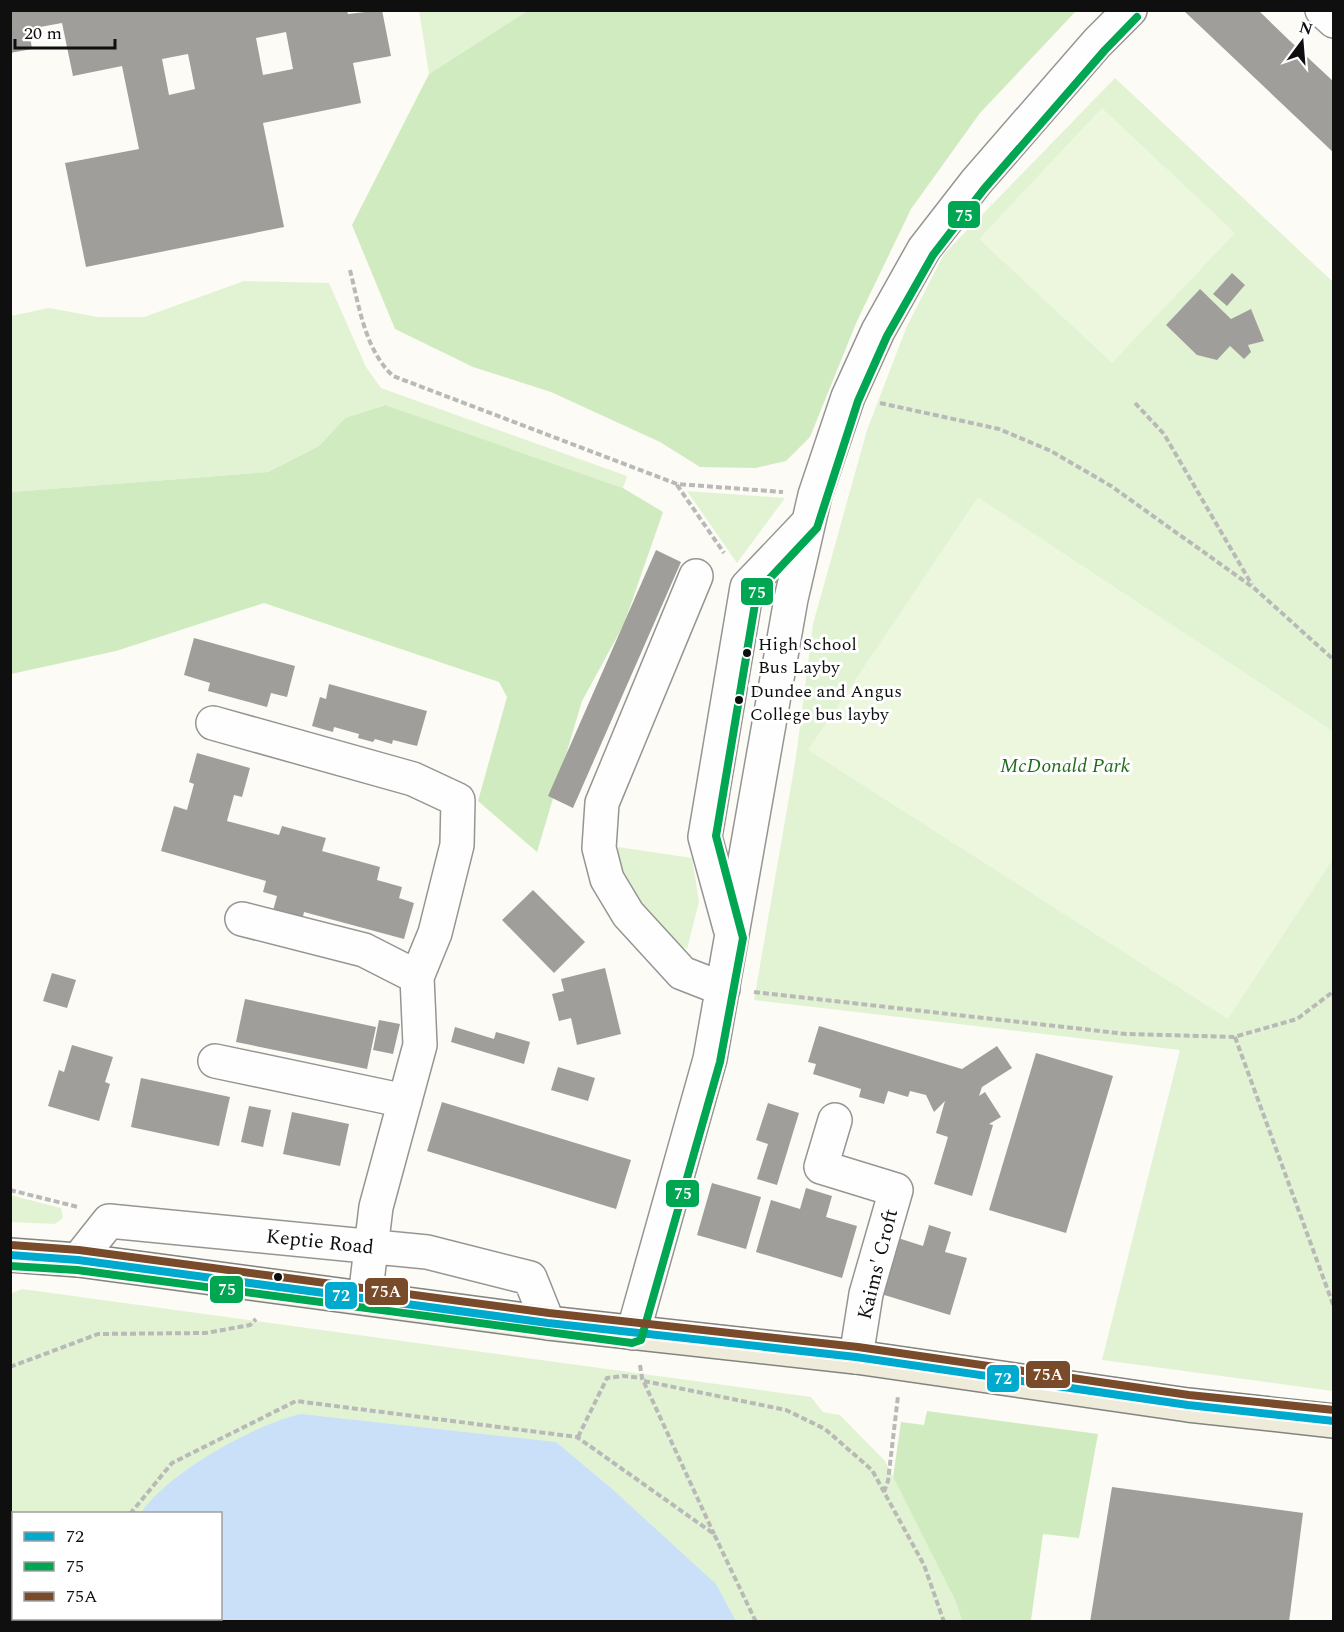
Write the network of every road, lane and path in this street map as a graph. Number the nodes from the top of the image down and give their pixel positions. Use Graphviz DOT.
graph roads {
  1 [pos="1130,10"];
  2 [pos="1322,10"];
  3 [pos="1334,21"];
  4 [pos="350,270"];
  5 [pos="848,397"];
  6 [pos="1135,403"];
  7 [pos="677,484"];
  8 [pos="812,509"];
  9 [pos="696,576"];
  10 [pos="747,587"];
  11 [pos="1254,588"];
  12 [pos="1334,660"];
  13 [pos="213,723"];
  14 [pos="242,919"];
  15 [pos="733,936"];
  16 [pos="417,977"];
  17 [pos="723,989"];
  18 [pos="1334,991"];
  19 [pos="1234,1037"];
  20 [pos="215,1061"];
  21 [pos="405,1101"];
  22 [pos="835,1120"];
  23 [pos="10,1190"];
  24 [pos="109,1221"];
  25 [pos="372,1246"];
  26 [pos="10,1255"];
  27 [pos="78,1260"];
  28 [pos="290,1288"];
  29 [pos="365,1298"];
  30 [pos="1334,1307"];
  31 [pos="548,1323"];
  32 [pos="633,1333"];
  33 [pos="856,1357"];
  34 [pos="10,1367"];
  35 [pos="643,1380"];
  36 [pos="896,1418"];
  37 [pos="1334,1421"];
  38 [pos="578,1437"];
  39 [pos="884,1493"];
  40 [pos="132,1512"];
  41 [pos="714,1534"];
  42 [pos="756,1622"];
  43 [pos="944,1622"];
  1 -- 5 [label="street"];
  2 -- 3 [label="street"];
  4 -- 7 [label="path"];
  5 -- 8 [label="street"];
  5 -- 11 [label="path"];
  6 -- 11 [label="path"];
  7 -- 8 [label="path"];
  7 -- 10 [label="path"];
  8 -- 10 [label="street"];
  8 -- 15 [label="street"];
  9 -- 17 [label="street"];
  10 -- 15 [label="street"];
  11 -- 12 [label="path"];
  13 -- 16 [label="street"];
  14 -- 16 [label="street"];
  15 -- 17 [label="street"];
  16 -- 21 [label="street"];
  17 -- 19 [label="path"];
  17 -- 32 [label="street"];
  18 -- 19 [label="path"];
  19 -- 30 [label="path"];
  20 -- 21 [label="street"];
  21 -- 25 [label="street"];
  22 -- 33 [label="street, Kaims' Croft"];
  23 -- 24 [label="path"];
  24 -- 25 [label="street, Keptie Road"];
  24 -- 27 [label="street"];
  25 -- 29 [label="street"];
  25 -- 31 [label="street, Keptie Road"];
  26 -- 27 [label="main road"];
  27 -- 28 [label="main road"];
  28 -- 29 [label="main road"];
  28 -- 34 [label="path"];
  29 -- 31 [label="main road"];
  31 -- 32 [label="main road"];
  32 -- 33 [label="main road"];
  32 -- 35 [label="path"];
  33 -- 37 [label="main road"];
  35 -- 38 [label="path"];
  35 -- 39 [label="path"];
  35 -- 41 [label="path"];
  36 -- 39 [label="path"];
  38 -- 40 [label="path"];
  38 -- 41 [label="path"];
  39 -- 43 [label="path"];
  41 -- 42 [label="path"];
}
